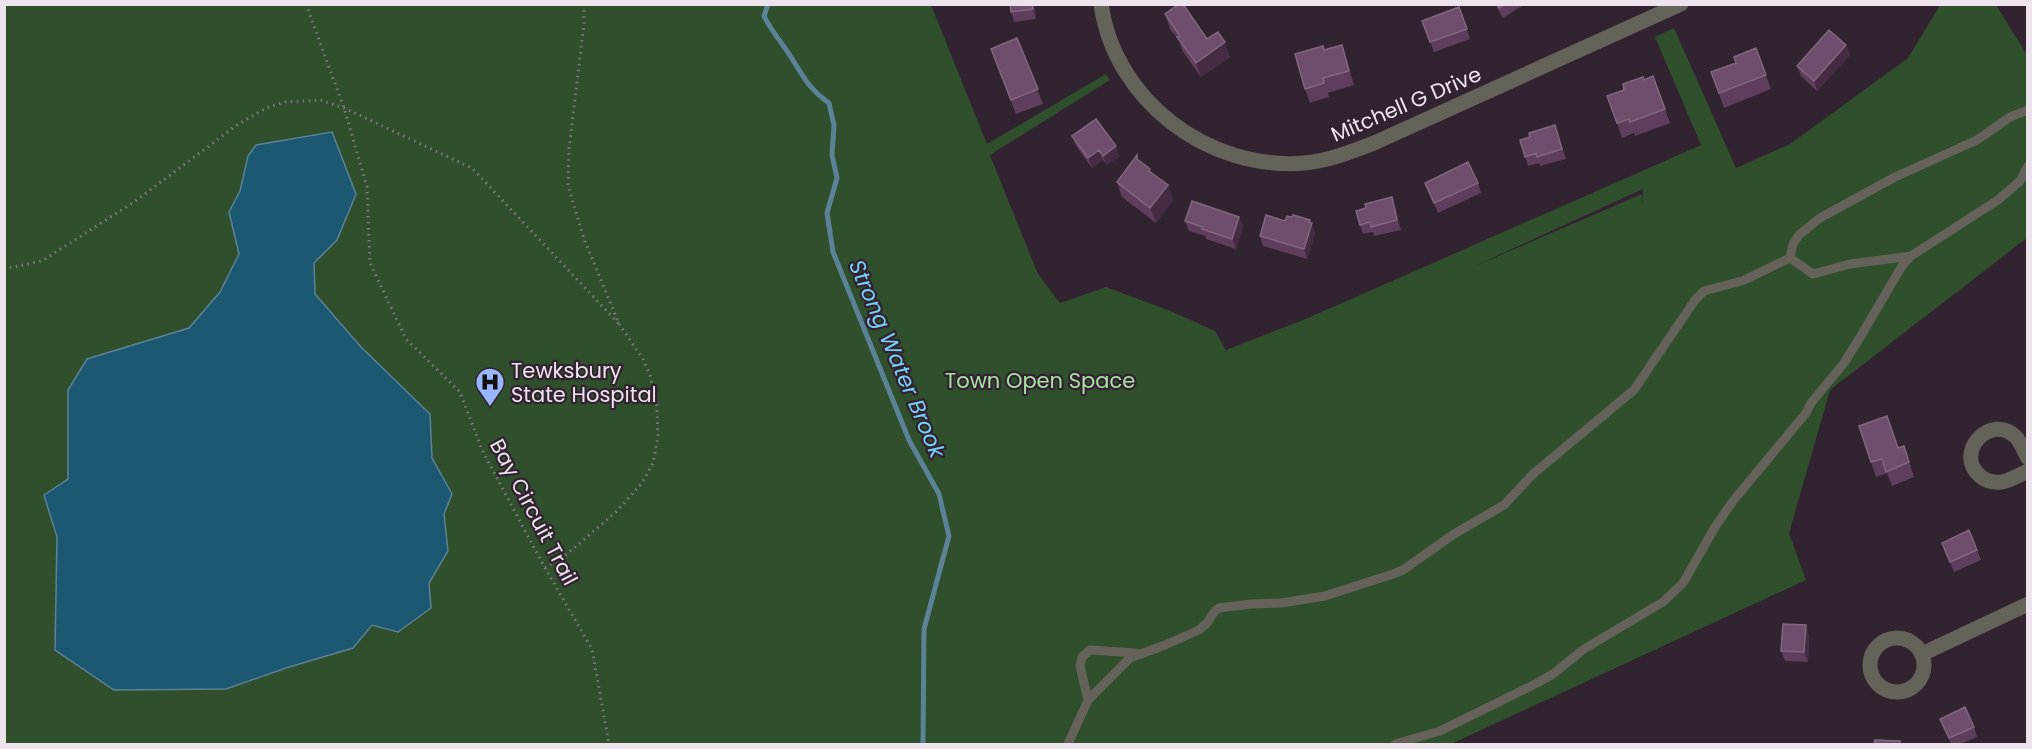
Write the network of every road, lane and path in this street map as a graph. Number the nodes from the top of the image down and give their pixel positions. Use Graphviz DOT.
graph roads {
  1 [pos="306,4"];
  2 [pos="584,4"];
  3 [pos="1101,4"];
  4 [pos="1681,4"];
  5 [pos="344,108"];
  6 [pos="2028,110"];
  7 [pos="2028,166"];
  8 [pos="1911,256"];
  9 [pos="1790,258"];
  10 [pos="4,269"];
  11 [pos="619,324"];
  12 [pos="2028,458"];
  13 [pos="2028,471"];
  14 [pos="545,568"];
  15 [pos="2028,604"];
  16 [pos="1139,653"];
  17 [pos="1922,654"];
  18 [pos="1088,700"];
  19 [pos="609,744"];
  20 [pos="1068,744"];
  21 [pos="1395,744"];
  1 -- 5 [label="path, Bay Circuit Trail"];
  2 -- 11 [label="path"];
  3 -- 4 [label="street, Mitchell G Drive"];
  5 -- 10 [label="path"];
  5 -- 11 [label="path"];
  5 -- 14 [label="path, Bay Circuit Trail"];
  6 -- 9 [label="lane"];
  7 -- 8 [label="lane"];
  8 -- 9 [label="lane"];
  8 -- 21 [label="lane"];
  9 -- 16 [label="lane"];
  11 -- 14 [label="path"];
  12 -- 13 [label="street"];
  14 -- 19 [label="path, Bay Circuit Trail"];
  15 -- 17 [label="street"];
  16 -- 18 [label="lane"];
  16 -- 18 [label="lane"];
  18 -- 20 [label="lane"];
}
